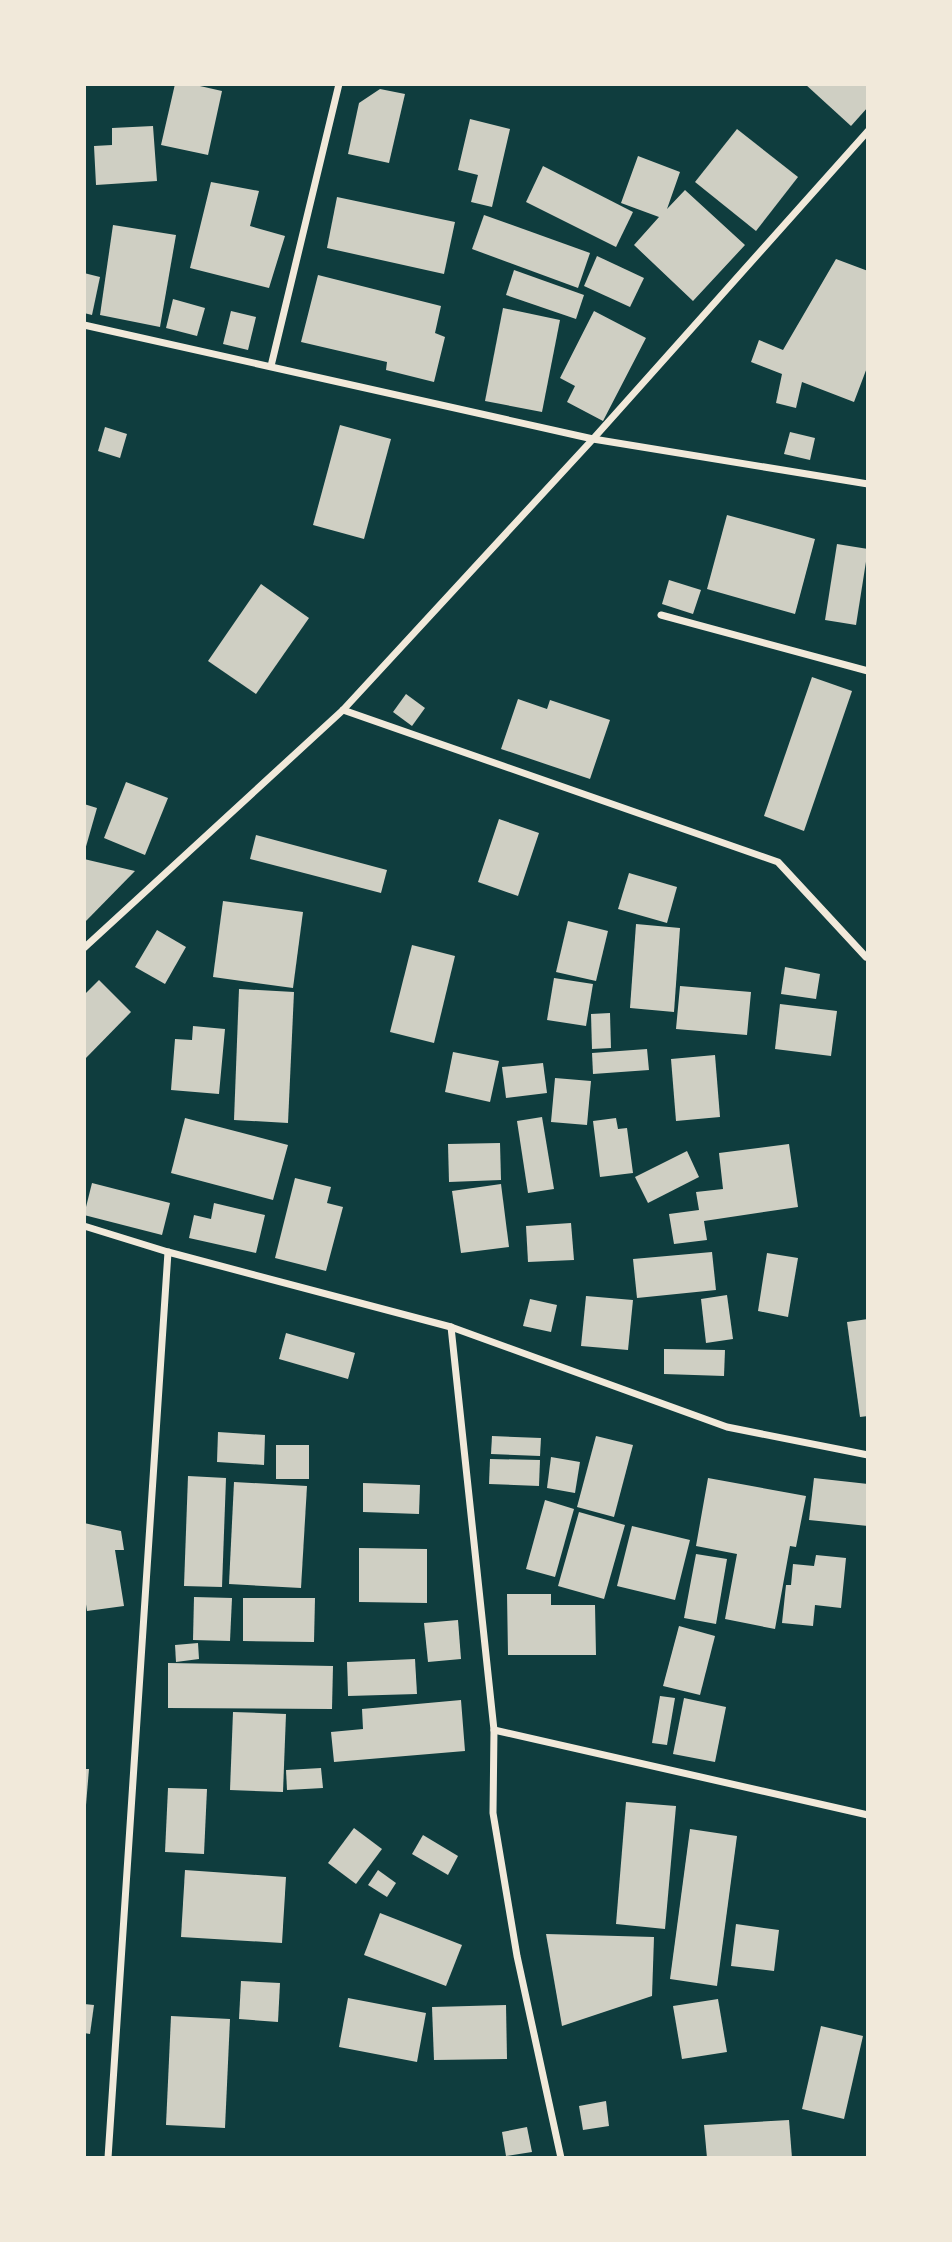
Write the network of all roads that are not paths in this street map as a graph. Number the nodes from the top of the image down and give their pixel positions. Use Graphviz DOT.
graph roads {
  1 [pos="340,84"];
  2 [pos="868,131"];
  3 [pos="84,326"];
  4 [pos="271,366"];
  5 [pos="593,439"];
  6 [pos="868,484"];
  7 [pos="661,615"];
  8 [pos="868,671"];
  9 [pos="343,709"];
  10 [pos="84,948"];
  11 [pos="866,957"];
  12 [pos="84,1226"];
  13 [pos="168,1252"];
  14 [pos="452,1326"];
  15 [pos="868,1455"];
  16 [pos="494,1730"];
  17 [pos="868,1815"];
  18 [pos="108,2158"];
  19 [pos="561,2158"];
  1 -- 4 [label="street"];
  2 -- 5 [label="street"];
  3 -- 4 [label="street"];
  4 -- 5 [label="street"];
  5 -- 6 [label="street"];
  5 -- 9 [label="street"];
  7 -- 8 [label="street"];
  9 -- 10 [label="street"];
  9 -- 11 [label="street"];
  12 -- 13 [label="street"];
  13 -- 14 [label="street"];
  13 -- 18 [label="street"];
  14 -- 15 [label="street"];
  14 -- 16 [label="street"];
  16 -- 17 [label="street"];
  16 -- 19 [label="street"];
}
